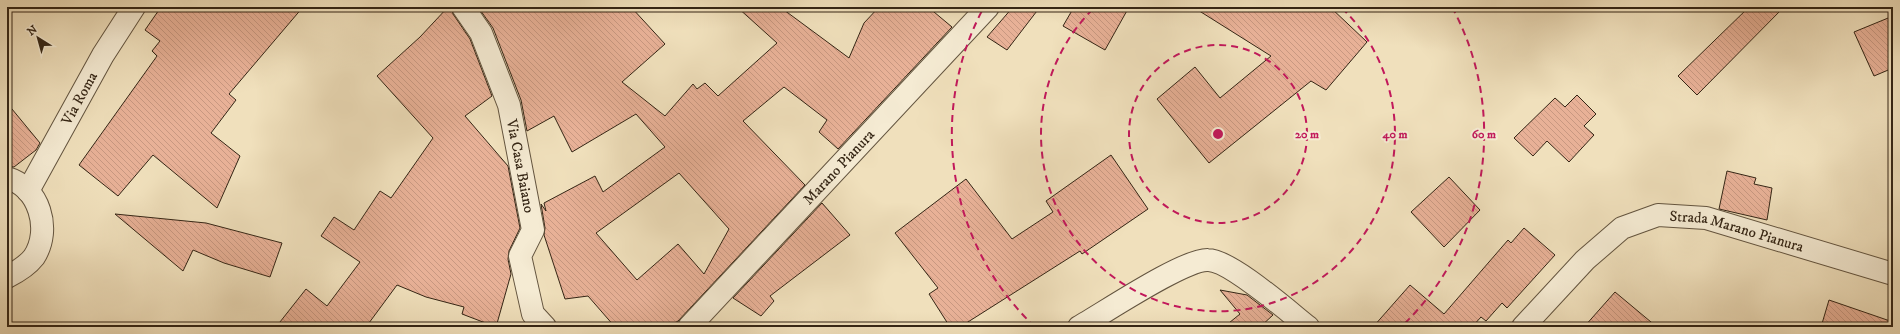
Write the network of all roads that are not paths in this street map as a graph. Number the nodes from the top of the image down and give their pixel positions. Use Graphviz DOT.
graph roads {
  1 [pos="134,7"];
  2 [pos="463,7"];
  3 [pos="988,7"];
  4 [pos="7,178"];
  5 [pos="28,191"];
  6 [pos="1893,274"];
  7 [pos="7,277"];
  8 [pos="545,327"];
  9 [pos="689,327"];
  10 [pos="1079,327"];
  11 [pos="1308,327"];
  12 [pos="1523,327"];
  1 -- 5 [label="street, Via Roma"];
  2 -- 8 [label="street, Via Casa Baiano"];
  3 -- 9 [label="street, Marano Pianura"];
  4 -- 5 [label="street"];
  5 -- 7 [label="street"];
  6 -- 12 [label="street, Strada Marano Pianura"];
  10 -- 11 [label="street"];
}
